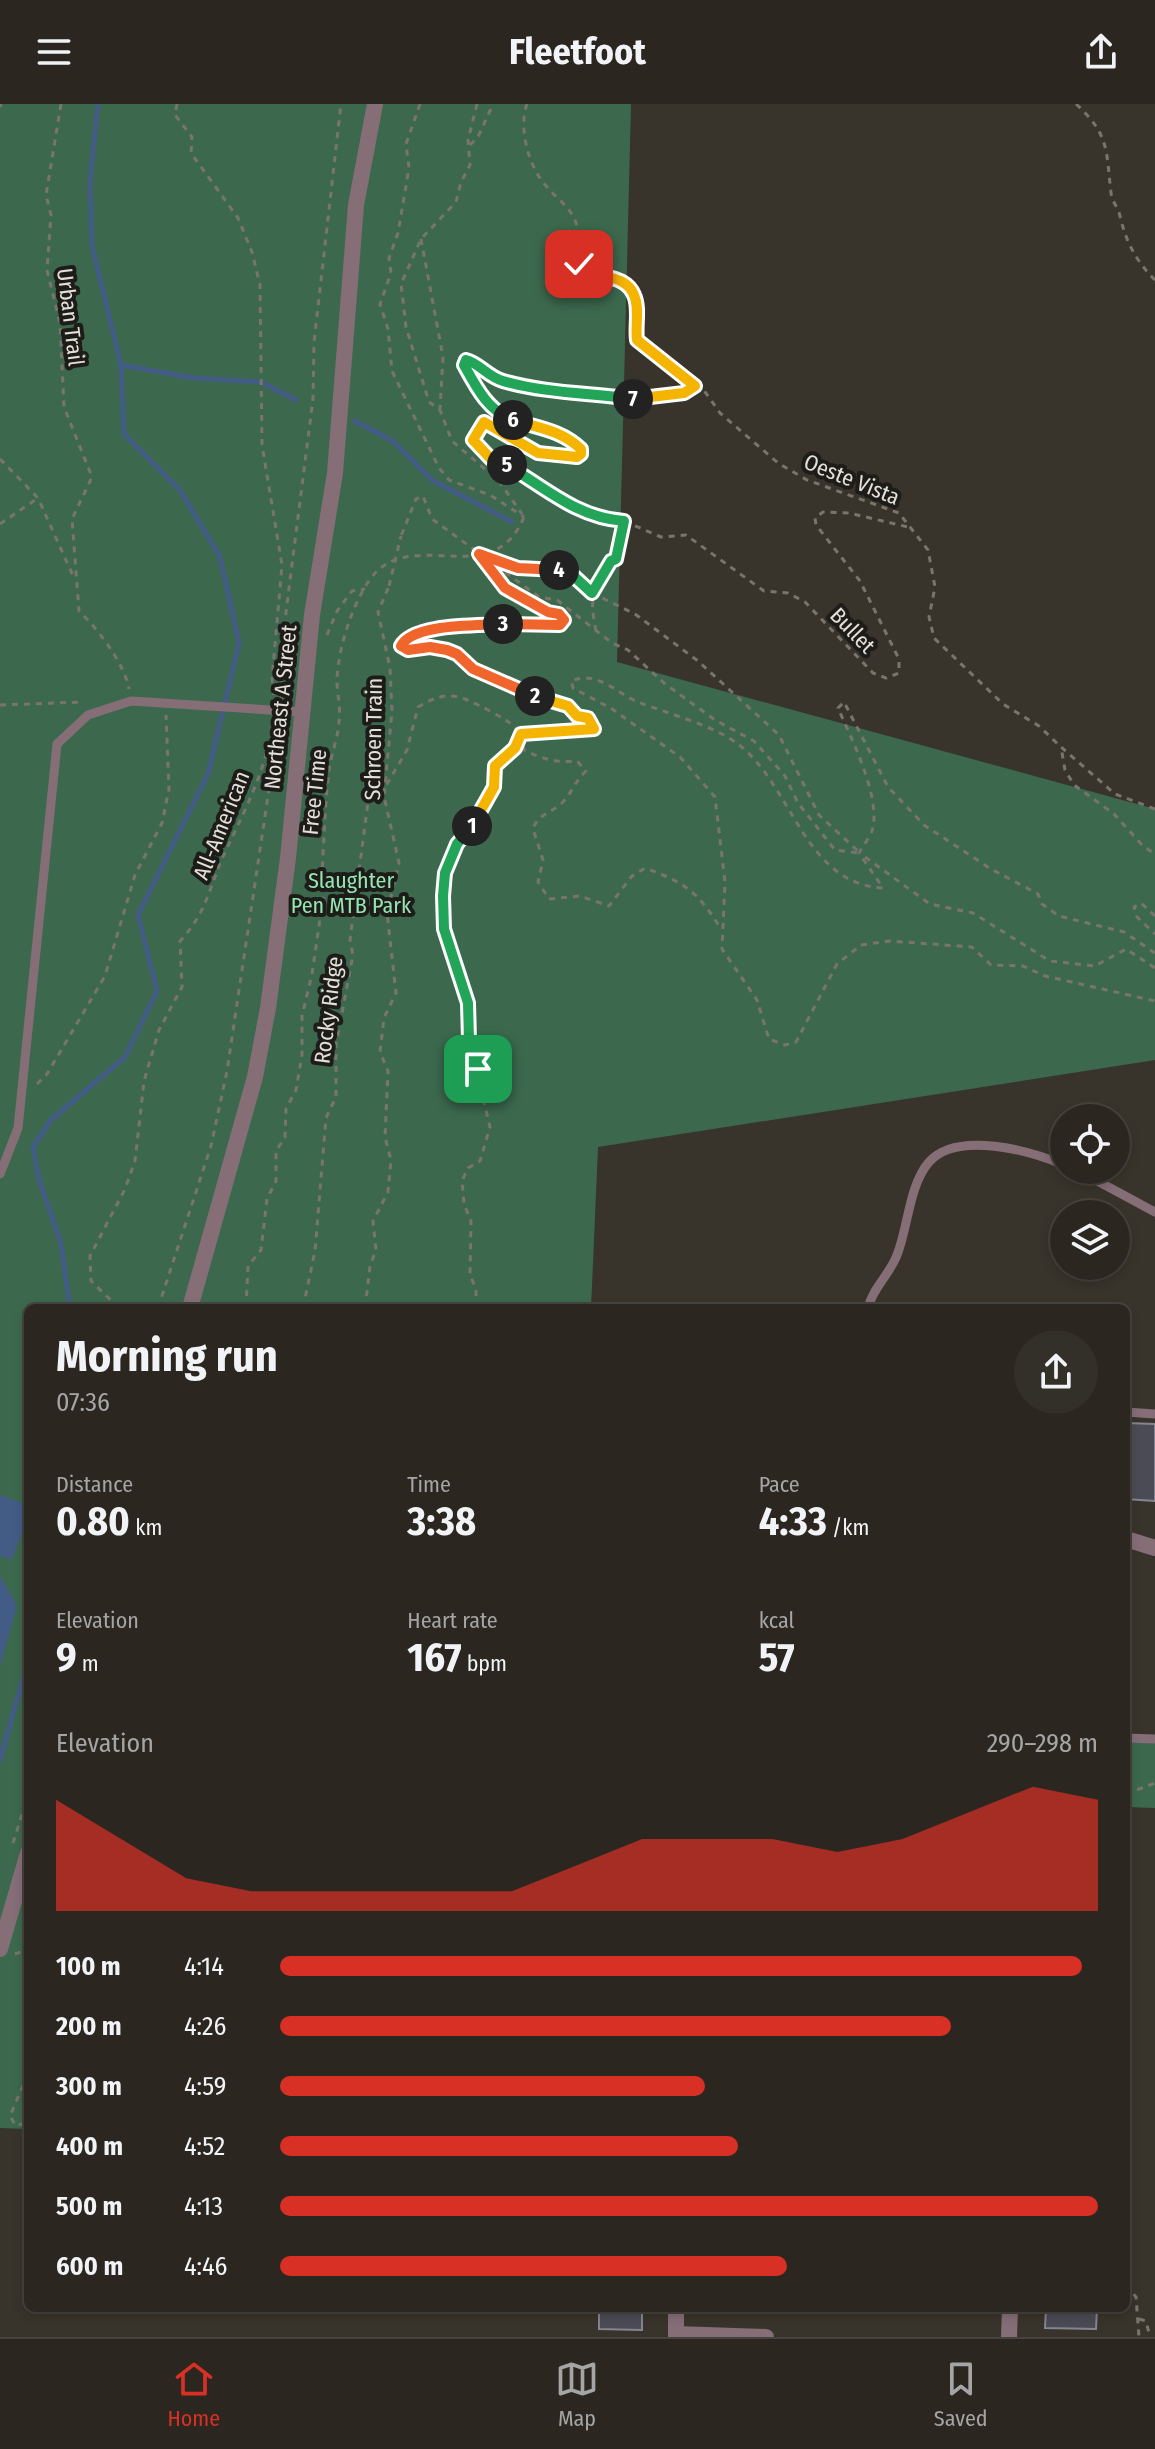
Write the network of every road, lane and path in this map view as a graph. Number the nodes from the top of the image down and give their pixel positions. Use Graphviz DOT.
graph roads {
  1 [pos="61,104"];
  2 [pos="177,104"];
  3 [pos="375,104"];
  4 [pos="420,104"];
  5 [pos="477,104"];
  6 [pos="493,104"];
  7 [pos="527,104"];
  8 [pos="1076,104"];
  9 [pos="469,146"];
  10 [pos="421,239"];
  11 [pos="1155,280"];
  12 [pos="695,386"];
  13 [pos="440,410"];
  14 [pos="0,459"];
  15 [pos="38,498"];
  16 [pos="524,517"];
  17 [pos="624,521"];
  18 [pos="0,524"];
  19 [pos="913,528"];
  20 [pos="481,555"];
  21 [pos="76,581"];
  22 [pos="365,589"];
  23 [pos="592,593"];
  24 [pos="596,631"];
  25 [pos="325,642"];
  26 [pos="131,701"];
  27 [pos="87,702"];
  28 [pos="165,703"];
  29 [pos="0,705"];
  30 [pos="274,710"];
  31 [pos="302,712"];
  32 [pos="521,734"];
  33 [pos="1061,747"];
  34 [pos="387,784"];
  35 [pos="1155,809"];
  36 [pos="859,853"];
  37 [pos="1155,854"];
  38 [pos="1155,916"];
  39 [pos="723,931"];
  40 [pos="1155,934"];
  41 [pos="1155,953"];
  42 [pos="1155,968"];
  43 [pos="1155,1001"];
  44 [pos="21,1098"];
  45 [pos="1050,1161"];
  46 [pos="0,1174"];
  47 [pos="1103,1184"];
  48 [pos="1155,1212"];
  49 [pos="115,1304"];
  50 [pos="191,1304"];
  51 [pos="246,1304"];
  52 [pos="304,1304"];
  53 [pos="365,1304"];
  54 [pos="478,1304"];
  55 [pos="869,1304"];
  56 [pos="1130,1412"];
  57 [pos="1155,1414"];
  58 [pos="1130,1540"];
  59 [pos="1155,1548"];
  60 [pos="1130,1738"];
  61 [pos="1155,1739"];
  62 [pos="1155,1783"];
  63 [pos="1130,1792"];
  64 [pos="24,1822"];
  65 [pos="20,1849"];
  66 [pos="0,1949"];
  67 [pos="24,2083"];
  68 [pos="24,2123"];
  69 [pos="1130,2290"];
  70 [pos="676,2312"];
  71 [pos="1010,2312"];
  72 [pos="1139,2319"];
  73 [pos="676,2336"];
  74 [pos="766,2337"];
  75 [pos="1009,2337"];
  76 [pos="1139,2337"];
  77 [pos="1150,2337"];
  1 -- 21 [label="path, Urban Trail"];
  2 -- 30 [label="path, All-American"];
  3 -- 31 [label="street, Northeast A Street"];
  4 -- 16 [label="path"];
  5 -- 9 [label="path"];
  6 -- 9 [label="path"];
  7 -- 12 [label="path, Oeste Vista"];
  8 -- 11 [label="path"];
  9 -- 10 [label="path"];
  10 -- 13 [label="path"];
  10 -- 13 [label="path"];
  12 -- 17 [label="path"];
  12 -- 19 [label="path, Oeste Vista"];
  13 -- 16 [label="path"];
  14 -- 15 [label="path"];
  15 -- 18 [label="path"];
  15 -- 21 [label="path"];
  16 -- 20 [label="path"];
  17 -- 19 [label="path, Bullet"];
  17 -- 23 [label="path"];
  19 -- 33 [label="path, Oeste Vista"];
  20 -- 22 [label="path, Free Time"];
  20 -- 23 [label="path"];
  20 -- 24 [label="path"];
  20 -- 32 [label="path"];
  20 -- 34 [label="path, Schroen Train, bridge"];
  21 -- 26 [label="path, Urban Trail"];
  22 -- 25 [label="path"];
  22 -- 51 [label="path, Free Time"];
  23 -- 24 [label="path"];
  23 -- 36 [label="path"];
  24 -- 36 [label="path"];
  26 -- 28 [label="lane"];
  26 -- 44 [label="lane"];
  27 -- 29 [label="path"];
  28 -- 30 [label="lane"];
  28 -- 44 [label="path"];
  30 -- 31 [label="lane"];
  30 -- 49 [label="path, All-American"];
  31 -- 50 [label="street, Northeast A Street"];
  32 -- 34 [label="path, Rocky Ridge"];
  32 -- 39 [label="path, Rocky Ridge"];
  32 -- 54 [label="path"];
  33 -- 35 [label="path, Oeste Vista"];
  33 -- 37 [label="path"];
  34 -- 52 [label="path, Rocky Ridge"];
  34 -- 53 [label="path, Schroen Train"];
  36 -- 39 [label="path"];
  36 -- 41 [label="path"];
  36 -- 42 [label="path"];
  38 -- 40 [label="path"];
  39 -- 43 [label="path"];
  44 -- 46 [label="lane"];
  45 -- 55 [label="lane"];
  47 -- 48 [label="lane"];
  56 -- 57 [label="lane"];
  58 -- 59 [label="street"];
  60 -- 61 [label="lane"];
  62 -- 63 [label="path"];
  64 -- 65 [label="path"];
  65 -- 66 [label="street"];
  67 -- 68 [label="path"];
  69 -- 72 [label="path"];
  70 -- 73 [label="street"];
  71 -- 75 [label="street"];
  72 -- 76 [label="path"];
  72 -- 77 [label="path"];
  73 -- 74 [label="street"];
}
